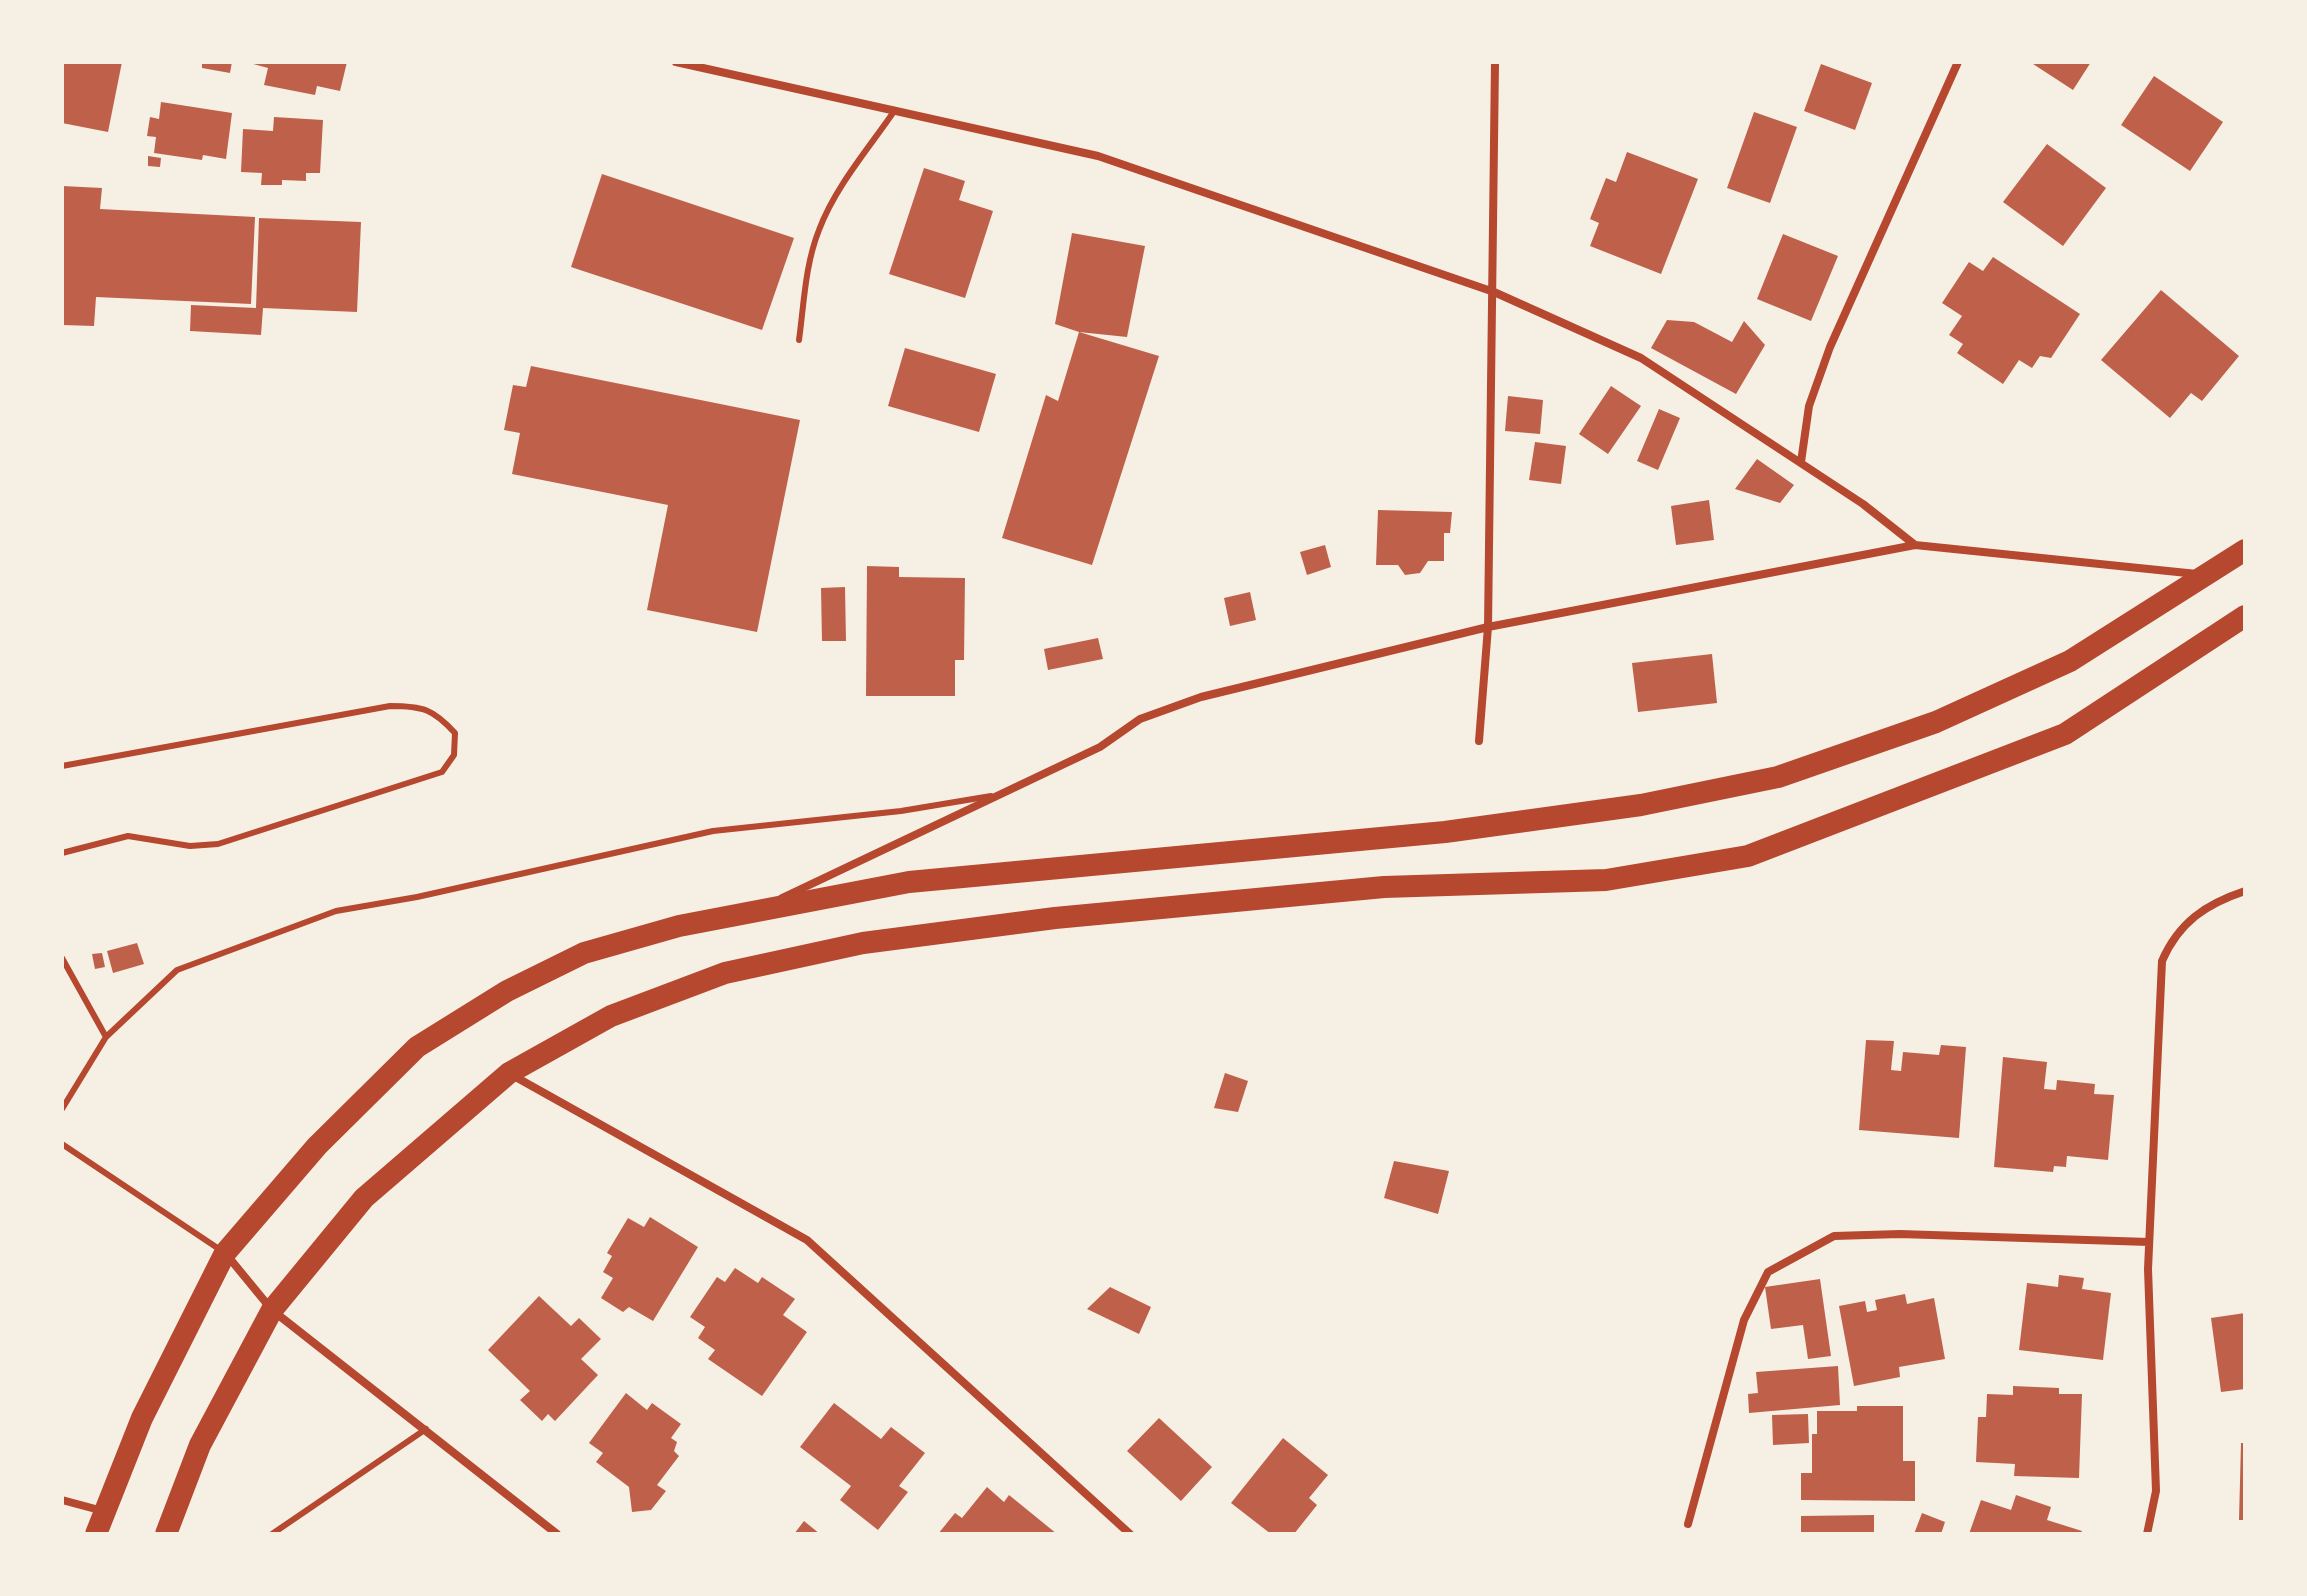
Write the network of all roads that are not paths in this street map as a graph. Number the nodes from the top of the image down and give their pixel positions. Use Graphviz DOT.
graph roads {
  1 [pos="676,62"];
  2 [pos="1495,62"];
  3 [pos="1958,62"];
  4 [pos="895,110"];
  5 [pos="1494,292"];
  6 [pos="799,340"];
  7 [pos="1801,462"];
  8 [pos="1915,545"];
  9 [pos="2245,550"];
  10 [pos="2210,575"];
  11 [pos="2245,616"];
  12 [pos="1488,627"];
  13 [pos="1479,741"];
  14 [pos="62,766"];
  15 [pos="995,796"];
  16 [pos="62,853"];
  17 [pos="2245,891"];
  18 [pos="759,909"];
  19 [pos="62,958"];
  20 [pos="106,1037"];
  21 [pos="509,1073"];
  22 [pos="62,1109"];
  23 [pos="62,1144"];
  24 [pos="2149,1242"];
  25 [pos="225,1253"];
  26 [pos="272,1310"];
  27 [pos="426,1429"];
  28 [pos="62,1500"];
  29 [pos="103,1511"];
  30 [pos="1688,1524"];
  31 [pos="96,1534"];
  32 [pos="166,1534"];
  33 [pos="272,1534"];
  34 [pos="557,1534"];
  35 [pos="1130,1534"];
  36 [pos="2147,1534"];
  1 -- 4 [label="street"];
  2 -- 5 [label="street"];
  3 -- 7 [label="street"];
  4 -- 5 [label="street"];
  4 -- 6 [label="lane"];
  5 -- 7 [label="street"];
  5 -- 12 [label="street"];
  7 -- 8 [label="street"];
  8 -- 10 [label="street"];
  8 -- 12 [label="street"];
  9 -- 10 [label="highway"];
  10 -- 18 [label="highway"];
  11 -- 21 [label="highway"];
  12 -- 13 [label="street"];
  12 -- 15 [label="street"];
  14 -- 16 [label="lane"];
  15 -- 18 [label="street"];
  15 -- 20 [label="lane"];
  17 -- 24 [label="street"];
  18 -- 25 [label="highway"];
  19 -- 20 [label="lane"];
  20 -- 22 [label="lane"];
  21 -- 26 [label="highway"];
  21 -- 35 [label="street"];
  23 -- 25 [label="lane"];
  24 -- 30 [label="street"];
  24 -- 36 [label="street"];
  25 -- 26 [label="street"];
  25 -- 29 [label="highway"];
  26 -- 27 [label="street"];
  26 -- 32 [label="highway"];
  27 -- 33 [label="lane"];
  27 -- 34 [label="street"];
  28 -- 29 [label="street"];
  29 -- 31 [label="highway"];
}
